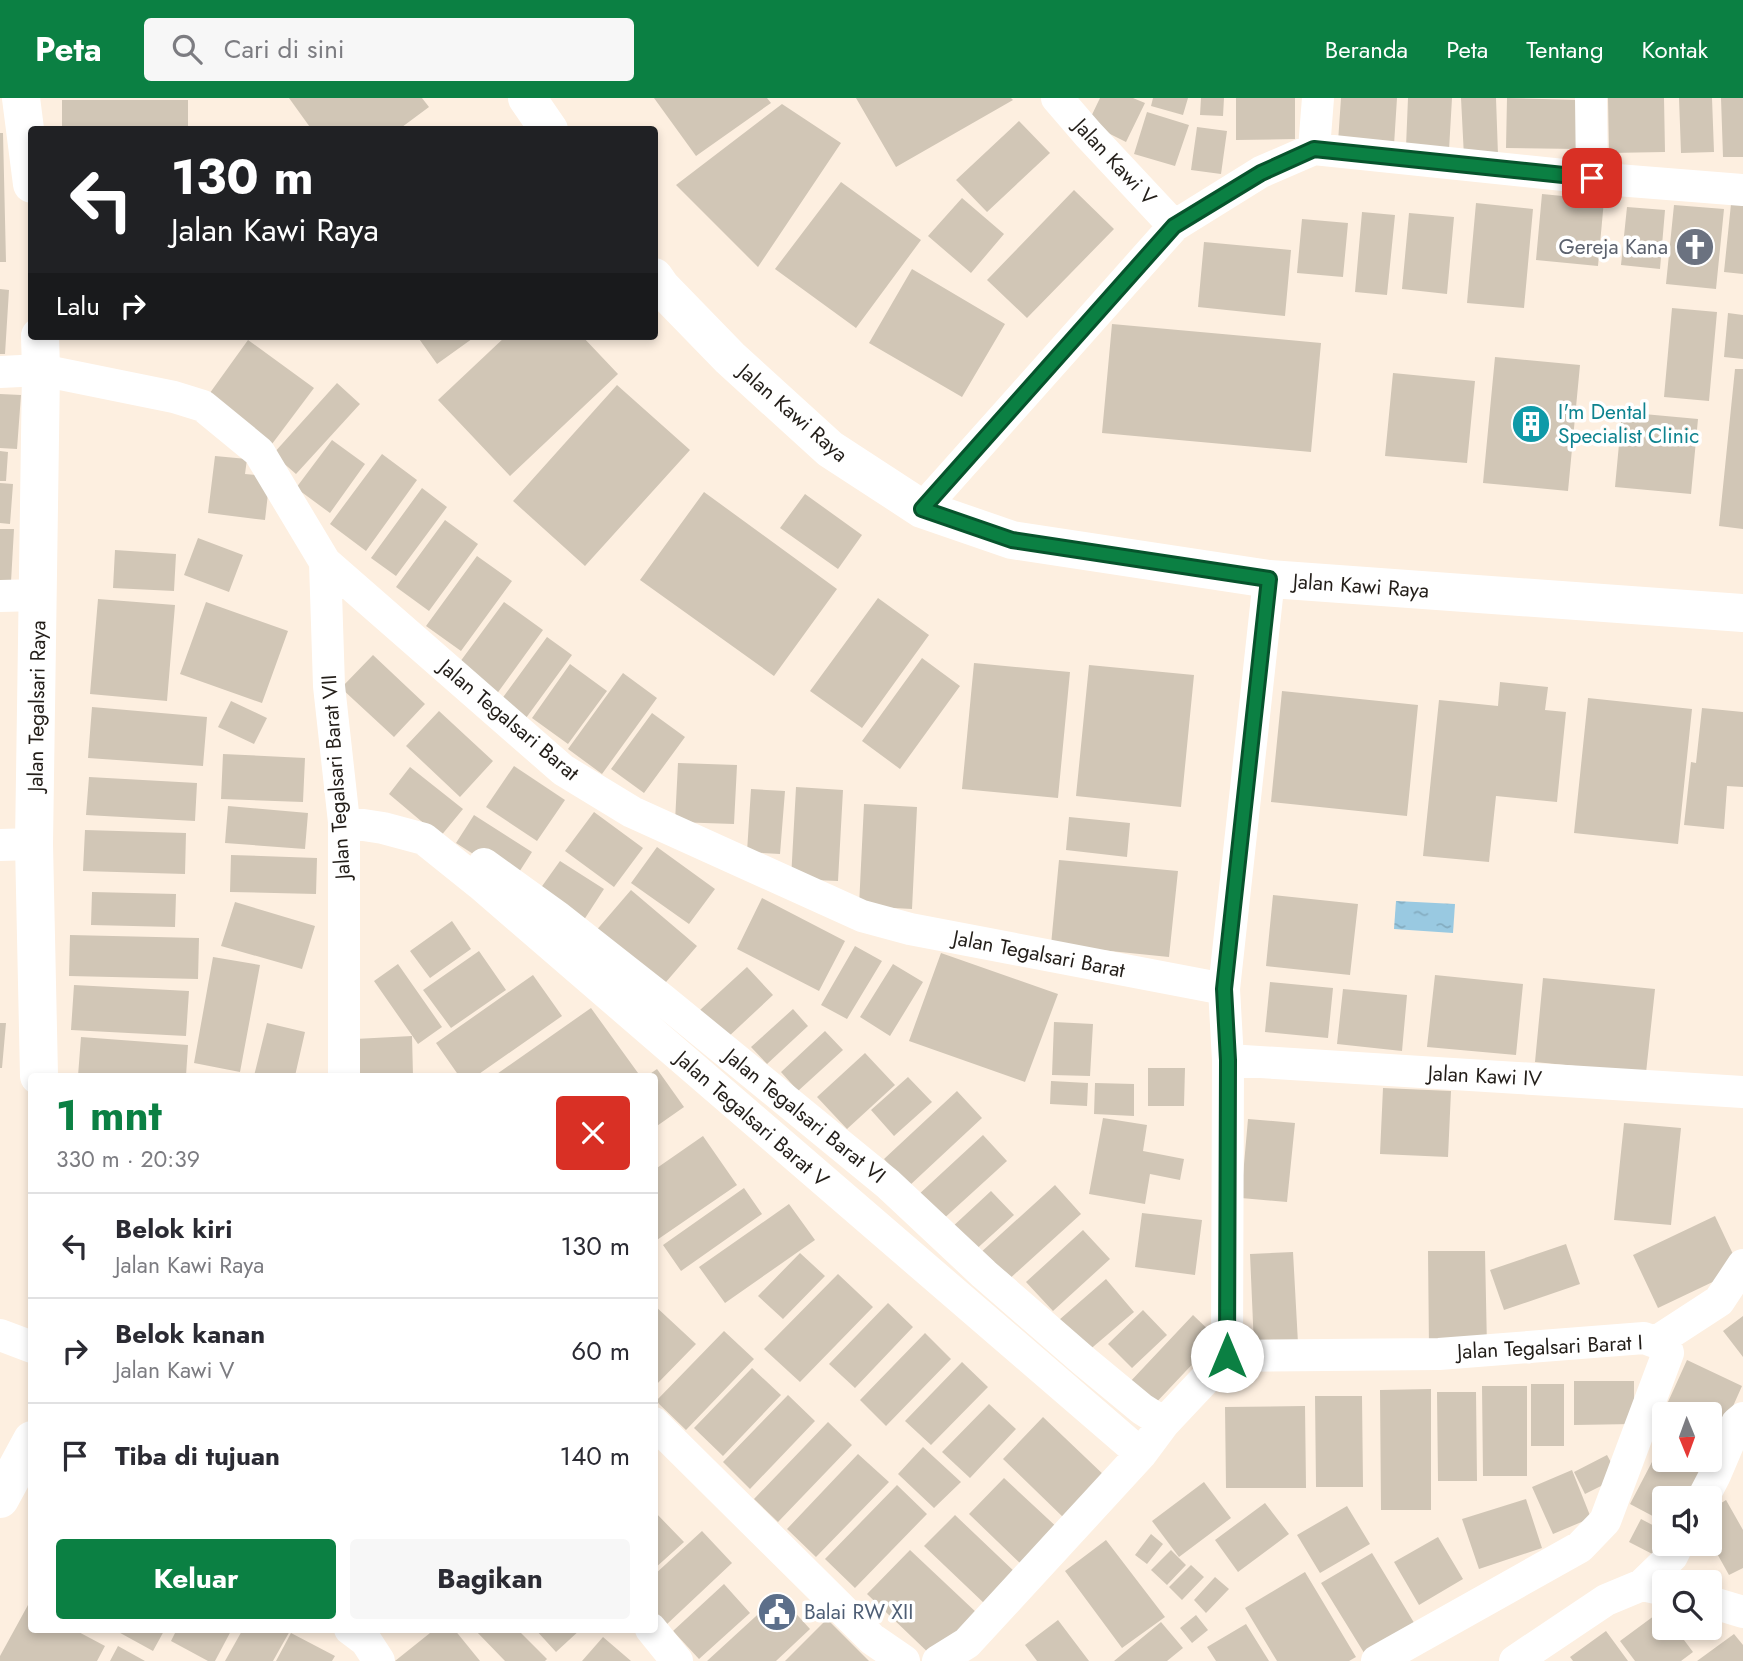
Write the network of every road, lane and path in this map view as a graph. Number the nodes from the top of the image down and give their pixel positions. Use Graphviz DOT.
graph roads {
  1 [pos="21,98"];
  2 [pos="527,98"];
  3 [pos="1057,98"];
  4 [pos="1318,98"];
  5 [pos="1591,98"];
  6 [pos="547,126"];
  7 [pos="1314,149"];
  8 [pos="28,153"];
  9 [pos="1592,178"];
  10 [pos="1743,190"];
  11 [pos="1174,226"];
  12 [pos="658,283"];
  13 [pos="41,353"];
  14 [pos="0,372"];
  15 [pos="922,509"];
  16 [pos="325,562"];
  17 [pos="1269,579"];
  18 [pos="39,595"];
  19 [pos="0,596"];
  20 [pos="1743,613"];
  21 [pos="344,822"];
  22 [pos="424,839"];
  23 [pos="17,844"];
  24 [pos="1224,989"];
  25 [pos="1228,1060"];
  26 [pos="39,1073"];
  27 [pos="344,1073"];
  28 [pos="1743,1092"];
  29 [pos="1743,1265"];
  30 [pos="1743,1294"];
  31 [pos="0,1335"];
  32 [pos="28,1346"];
  33 [pos="1663,1347"];
  34 [pos="1217,1366"];
  35 [pos="1743,1418"];
  36 [pos="1164,1423"];
  37 [pos="658,1427"];
  38 [pos="28,1447"];
  39 [pos="1141,1454"];
  40 [pos="1709,1486"];
  41 [pos="0,1499"];
  42 [pos="1652,1588"];
  43 [pos="1722,1606"];
  44 [pos="1743,1612"];
  45 [pos="654,1633"];
  46 [pos="677,1661"];
  47 [pos="904,1661"];
  48 [pos="937,1661"];
  49 [pos="1377,1661"];
  50 [pos="1515,1661"];
  1 -- 8 [label="main road"];
  2 -- 6 [label="main road"];
  3 -- 11 [label="street, Jalan Kawi V"];
  4 -- 7 [label="street"];
  5 -- 9 [label="street"];
  7 -- 9 [label="street"];
  7 -- 11 [label="street"];
  9 -- 10 [label="street"];
  11 -- 15 [label="street"];
  12 -- 15 [label="main road, Jalan Kawi Raya"];
  13 -- 14 [label="street, Jalan Tegalsari Barat"];
  13 -- 16 [label="street, Jalan Tegalsari Barat"];
  13 -- 18 [label="main road, Jalan Tegalsari Raya"];
  15 -- 17 [label="main road, Jalan Kawi Raya"];
  16 -- 21 [label="street, Jalan Tegalsari Barat VII"];
  16 -- 24 [label="street, Jalan Tegalsari Barat"];
  17 -- 20 [label="main road, Jalan Kawi Raya"];
  17 -- 24 [label="street"];
  18 -- 19 [label="street"];
  18 -- 23 [label="main road, Jalan Tegalsari Raya"];
  21 -- 22 [label="street, Jalan Tegalsari Barat V"];
  21 -- 27 [label="street, Jalan Tegalsari Barat VII"];
  22 -- 36 [label="street, Jalan Tegalsari Barat VI"];
  22 -- 39 [label="street, Jalan Tegalsari Barat V"];
  23 -- 26 [label="main road, Jalan Tegalsari Raya"];
  24 -- 25 [label="street"];
  25 -- 28 [label="street, Jalan Kawi IV"];
  25 -- 34 [label="street"];
  29 -- 33 [label="street"];
  30 -- 33 [label="street"];
  31 -- 32 [label="street"];
  33 -- 34 [label="street"];
  33 -- 34 [label="street, Jalan Tegalsari Barat I"];
  33 -- 49 [label="street, Jalan Tegalsari Barat I"];
  34 -- 36 [label="street"];
  35 -- 40 [label="street"];
  36 -- 39 [label="street"];
  37 -- 47 [label="street"];
  38 -- 41 [label="main road"];
  39 -- 48 [label="street"];
  42 -- 50 [label="street"];
  43 -- 44 [label="street"];
  45 -- 46 [label="street"];
}
